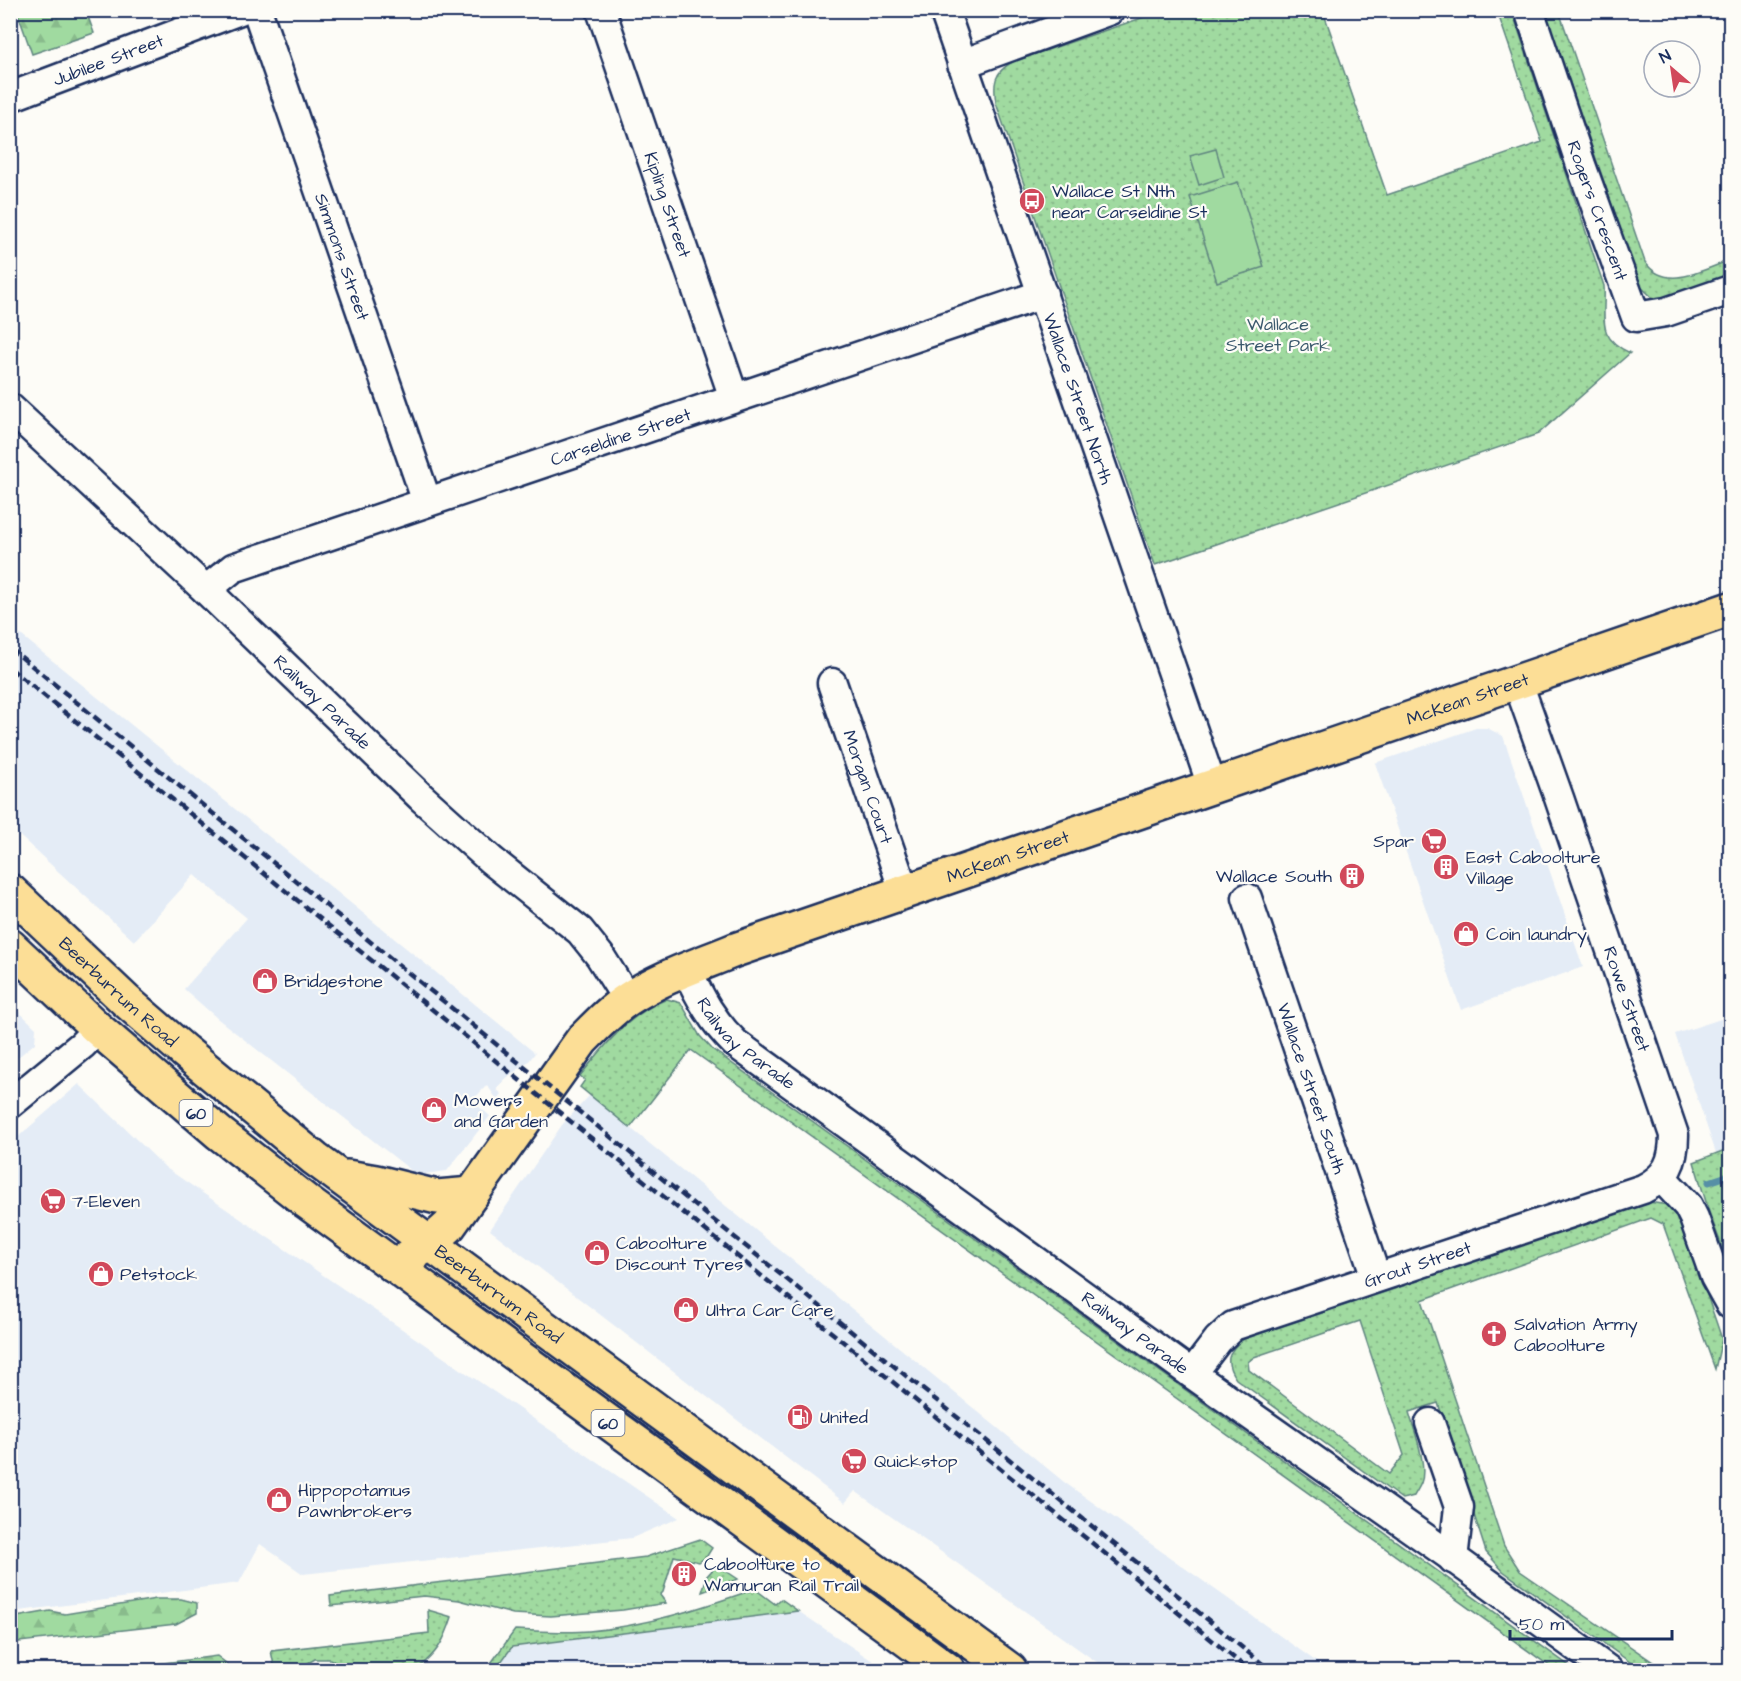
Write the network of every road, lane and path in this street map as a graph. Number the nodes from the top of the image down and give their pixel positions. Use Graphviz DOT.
graph roads {
  1 [pos="240,10"];
  2 [pos="257,10"];
  3 [pos="601,10"];
  4 [pos="944,10"];
  5 [pos="1110,10"];
  6 [pos="1528,10"];
  7 [pos="962,64"];
  8 [pos="10,97"];
  9 [pos="1731,290"];
  10 [pos="1043,294"];
  11 [pos="734,398"];
  12 [pos="10,408"];
  13 [pos="427,502"];
  14 [pos="206,590"];
  15 [pos="1731,609"];
  16 [pos="832,683"];
  17 [pos="1518,683"];
  18 [pos="1212,786"];
  19 [pos="10,891"];
  20 [pos="904,891"];
  21 [pos="1247,898"];
  22 [pos="10,946"];
  23 [pos="687,970"];
  24 [pos="627,999"];
  25 [pos="98,1029"];
  26 [pos="10,1104"];
  27 [pos="336,1175"];
  28 [pos="1662,1178"];
  29 [pos="472,1194"];
  30 [pos="429,1244"];
  31 [pos="394,1266"];
  32 [pos="1376,1277"];
  33 [pos="1731,1304"];
  34 [pos="1192,1374"];
  35 [pos="1430,1423"];
  36 [pos="1453,1559"];
  37 [pos="948,1671"];
  38 [pos="1010,1671"];
  39 [pos="1608,1671"];
  1 -- 8 [label="street, Jubilee Street"];
  2 -- 13 [label="street, Simmons Street"];
  3 -- 11 [label="street, Kipling Street"];
  4 -- 7 [label="street, Wallace Street North"];
  5 -- 7 [label="street"];
  6 -- 9 [label="street, Rogers Crescent"];
  7 -- 10 [label="street, Wallace Street North"];
  10 -- 11 [label="street, Carseldine Street"];
  10 -- 18 [label="street, Wallace Street North"];
  11 -- 13 [label="street, Carseldine Street"];
  12 -- 14 [label="street, Railway Parade"];
  13 -- 14 [label="street, Carseldine Street"];
  14 -- 24 [label="street, Railway Parade"];
  15 -- 17 [label="main road, McKean Street"];
  16 -- 20 [label="street, Morgan Court"];
  17 -- 18 [label="main road, McKean Street"];
  17 -- 28 [label="street, Rowe Street"];
  18 -- 20 [label="main road, McKean Street"];
  19 -- 27 [label="main road, Beerburrum Road / 60"];
  20 -- 23 [label="main road, McKean Street"];
  21 -- 32 [label="street, Wallace Street South"];
  22 -- 25 [label="main road, Beerburrum Road / 60"];
  23 -- 24 [label="main road, McKean Street"];
  23 -- 34 [label="street, Railway Parade"];
  24 -- 29 [label="main road, McKean Street"];
  25 -- 26 [label="street"];
  25 -- 31 [label="main road, Beerburrum Road / 60"];
  27 -- 29 [label="main road"];
  27 -- 30 [label="main road, Beerburrum Road / 60"];
  28 -- 32 [label="street, Grout Street"];
  28 -- 33 [label="street"];
  29 -- 30 [label="main road, McKean Street"];
  30 -- 31 [label="main road, McKean Street"];
  30 -- 38 [label="main road, Beerburrum Road / 60"];
  31 -- 37 [label="main road, Beerburrum Road / 60"];
  32 -- 34 [label="street, Grout Street"];
  34 -- 36 [label="street, Railway Parade"];
  35 -- 36 [label="street"];
  36 -- 39 [label="street, Railway Parade"];
}
